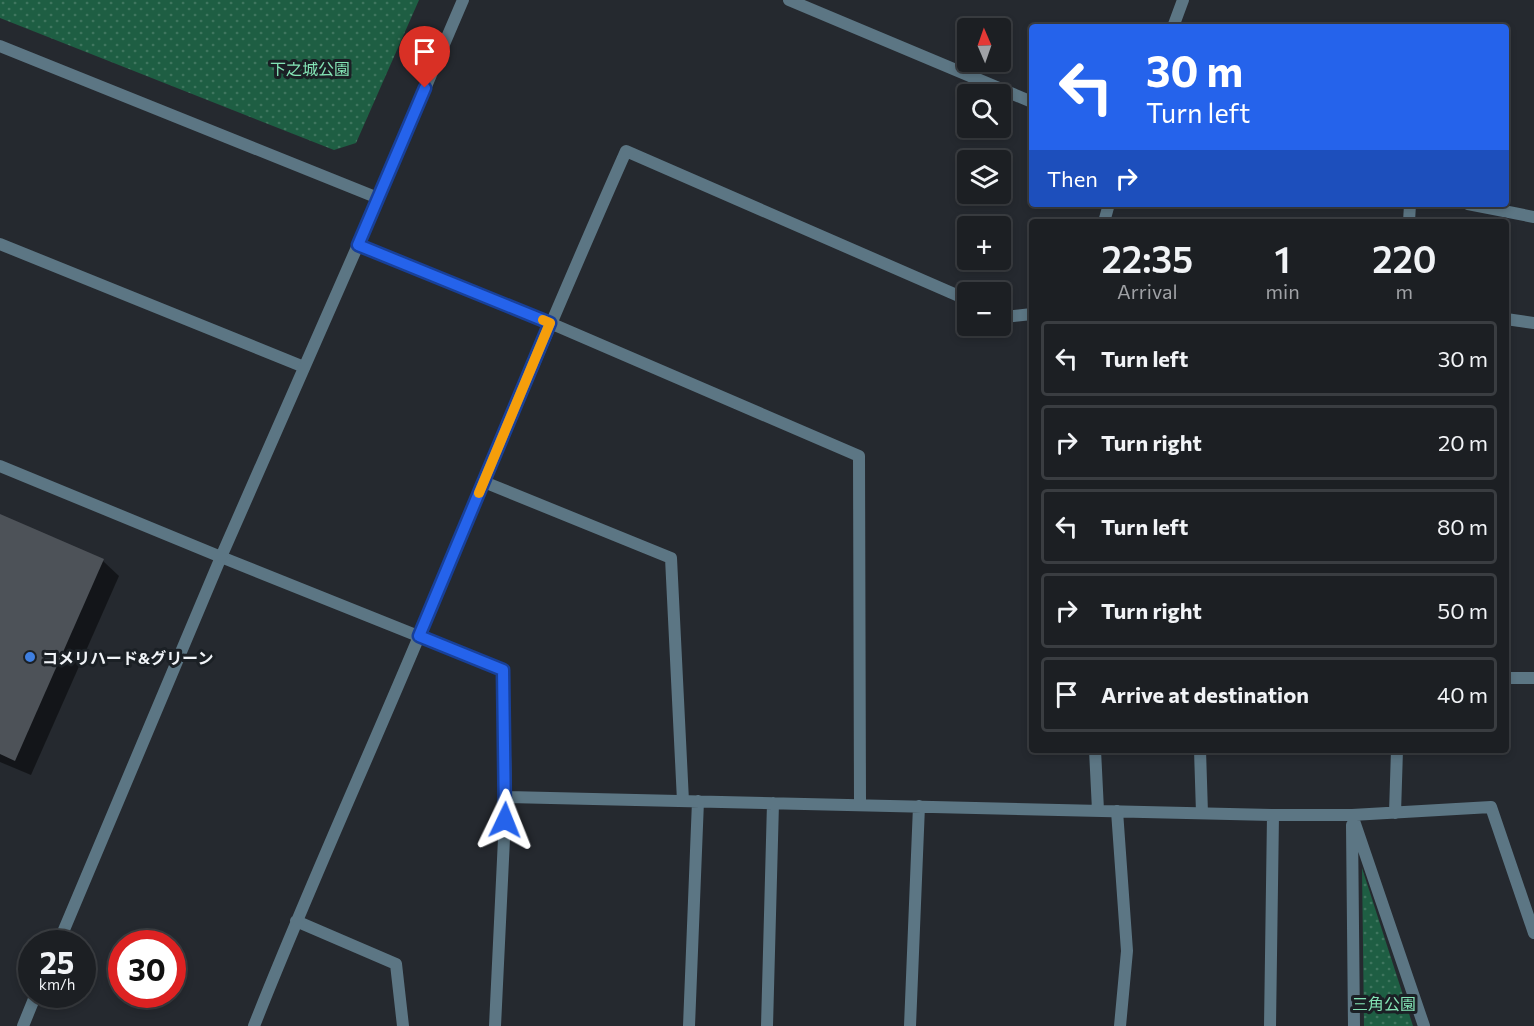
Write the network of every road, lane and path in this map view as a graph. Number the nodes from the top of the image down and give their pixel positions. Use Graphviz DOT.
graph roads {
  1 [pos="463,0"];
  2 [pos="789,0"];
  3 [pos="1183,0"];
  4 [pos="1174,24"];
  5 [pos="0,46"];
  6 [pos="1029,101"];
  7 [pos="378,198"];
  8 [pos="1483,207"];
  9 [pos="1534,217"];
  10 [pos="0,244"];
  11 [pos="358,245"];
  12 [pos="957,295"];
  13 [pos="1029,314"];
  14 [pos="1011,316"];
  15 [pos="1509,319"];
  16 [pos="550,323"];
  17 [pos="1534,323"];
  18 [pos="304,367"];
  19 [pos="0,466"];
  20 [pos="484,482"];
  21 [pos="221,557"];
  22 [pos="419,636"];
  23 [pos="1509,678"];
  24 [pos="1534,678"];
  25 [pos="1095,753"];
  26 [pos="1200,753"];
  27 [pos="1396,753"];
  28 [pos="506,797"];
  29 [pos="683,801"];
  30 [pos="698,801"];
  31 [pos="773,803"];
  32 [pos="861,805"];
  33 [pos="919,806"];
  34 [pos="1098,810"];
  35 [pos="1117,811"];
  36 [pos="1202,813"];
  37 [pos="1395,813"];
  38 [pos="1273,815"];
  39 [pos="1352,815"];
  40 [pos="296,921"];
  41 [pos="64,930"];
  42 [pos="1534,933"];
  43 [pos="30,1008"];
  44 [pos="23,1026"];
  45 [pos="254,1026"];
  46 [pos="403,1026"];
  47 [pos="495,1026"];
  48 [pos="689,1026"];
  49 [pos="767,1026"];
  50 [pos="910,1026"];
  51 [pos="1120,1026"];
  52 [pos="1270,1026"];
  53 [pos="1354,1026"];
  54 [pos="1424,1026"];
  1 -- 7 [label="street"];
  2 -- 6 [label="street"];
  3 -- 4 [label="street"];
  5 -- 7 [label="street"];
  7 -- 11 [label="street"];
  8 -- 9 [label="street"];
  10 -- 18 [label="street"];
  11 -- 16 [label="street"];
  11 -- 18 [label="street"];
  12 -- 16 [label="street"];
  13 -- 14 [label="street"];
  15 -- 17 [label="street"];
  16 -- 20 [label="street"];
  16 -- 32 [label="street"];
  18 -- 21 [label="street"];
  19 -- 21 [label="street"];
  20 -- 22 [label="street"];
  20 -- 29 [label="street"];
  21 -- 22 [label="street"];
  21 -- 41 [label="street"];
  22 -- 28 [label="street"];
  22 -- 40 [label="street"];
  23 -- 24 [label="street"];
  25 -- 34 [label="street"];
  26 -- 36 [label="street"];
  27 -- 37 [label="street"];
  28 -- 29 [label="street"];
  28 -- 47 [label="street"];
  29 -- 30 [label="street"];
  30 -- 31 [label="street"];
  30 -- 48 [label="street"];
  31 -- 32 [label="street"];
  31 -- 49 [label="street"];
  32 -- 33 [label="street"];
  33 -- 34 [label="street"];
  33 -- 50 [label="street"];
  34 -- 35 [label="street"];
  35 -- 36 [label="street"];
  35 -- 51 [label="street"];
  36 -- 38 [label="street"];
  37 -- 39 [label="street"];
  37 -- 42 [label="street"];
  38 -- 39 [label="street"];
  38 -- 52 [label="street"];
  39 -- 53 [label="street"];
  39 -- 54 [label="street"];
  40 -- 45 [label="street"];
  40 -- 46 [label="street"];
  43 -- 44 [label="street"];
}
